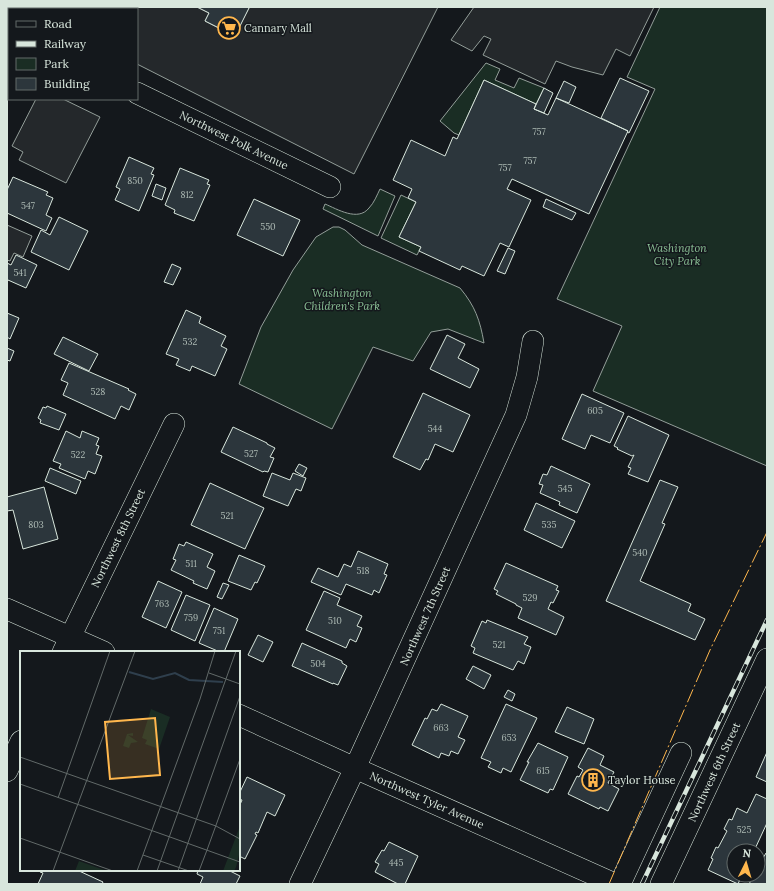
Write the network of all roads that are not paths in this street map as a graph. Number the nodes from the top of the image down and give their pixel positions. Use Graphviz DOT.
graph roads {
  1 [pos="138,93"];
  2 [pos="330,187"];
  3 [pos="533,341"];
  4 [pos="174,424"];
  5 [pos="7,609"];
  6 [pos="66,644"];
  7 [pos="99,651"];
  8 [pos="767,659"];
  9 [pos="240,715"];
  10 [pos="20,743"];
  11 [pos="681,752"];
  12 [pos="355,768"];
  13 [pos="7,771"];
  14 [pos="300,884"];
  15 [pos="615,884"];
  16 [pos="620,884"];
  17 [pos="661,884"];
  1 -- 2 [label="street, Northwest Polk Avenue"];
  3 -- 12 [label="street, Northwest 7th Street"];
  4 -- 6 [label="street, Northwest 8th Street"];
  5 -- 6 [label="street"];
  6 -- 7 [label="street"];
  8 -- 17 [label="street, Northwest 6th Street"];
  9 -- 12 [label="street, Northwest Tyler Avenue"];
  10 -- 13 [label="street"];
  11 -- 16 [label="street"];
  12 -- 14 [label="street, Northwest 7th Street"];
  12 -- 15 [label="street, Northwest Tyler Avenue"];
}
